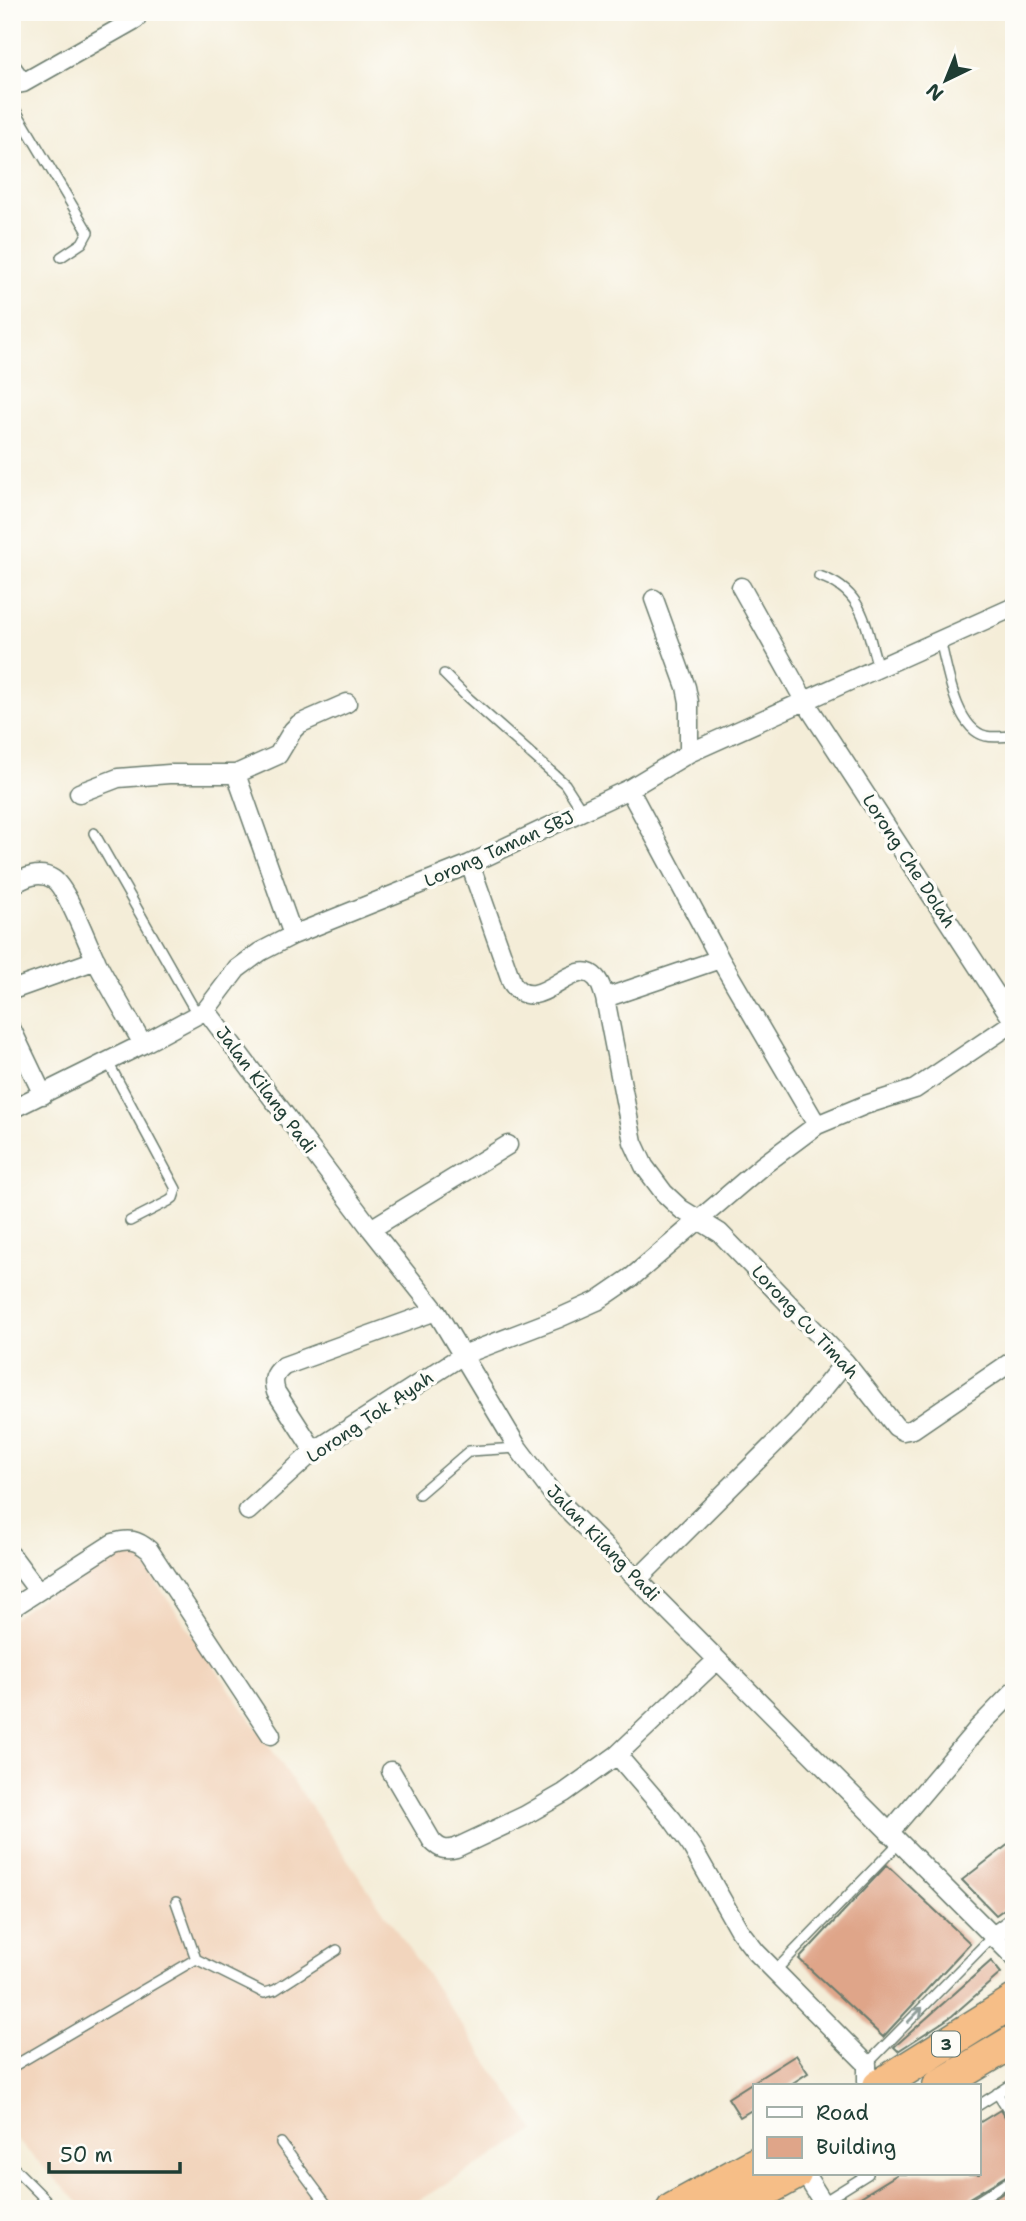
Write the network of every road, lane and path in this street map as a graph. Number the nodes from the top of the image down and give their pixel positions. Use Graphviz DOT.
graph roads {
  1 [pos="136,19"];
  2 [pos="12,68"];
  3 [pos="18,84"];
  4 [pos="12,104"];
  5 [pos="61,257"];
  6 [pos="819,576"];
  7 [pos="741,587"];
  8 [pos="654,599"];
  9 [pos="1014,607"];
  10 [pos="940,640"];
  11 [pos="878,667"];
  12 [pos="444,674"];
  13 [pos="804,700"];
  14 [pos="346,703"];
  15 [pos="1014,736"];
  16 [pos="689,753"];
  17 [pos="236,774"];
  18 [pos="629,789"];
  19 [pos="79,793"];
  20 [pos="583,811"];
  21 [pos="94,833"];
  22 [pos="470,864"];
  23 [pos="14,878"];
  24 [pos="293,936"];
  25 [pos="720,959"];
  26 [pos="96,960"];
  27 [pos="12,990"];
  28 [pos="605,998"];
  29 [pos="202,1012"];
  30 [pos="1014,1022"];
  31 [pos="12,1030"];
  32 [pos="143,1044"];
  33 [pos="108,1062"];
  34 [pos="43,1095"];
  35 [pos="12,1108"];
  36 [pos="817,1125"];
  37 [pos="508,1145"];
  38 [pos="701,1219"];
  39 [pos="130,1222"];
  40 [pos="371,1229"];
  41 [pos="436,1311"];
  42 [pos="463,1355"];
  43 [pos="1014,1360"];
  44 [pos="845,1362"];
  45 [pos="518,1448"];
  46 [pos="314,1451"];
  47 [pos="419,1494"];
  48 [pos="248,1511"];
  49 [pos="12,1556"];
  50 [pos="637,1580"];
  51 [pos="38,1591"];
  52 [pos="12,1608"];
  53 [pos="717,1660"];
  54 [pos="1014,1691"];
  55 [pos="271,1735"];
  56 [pos="617,1755"];
  57 [pos="391,1771"];
  58 [pos="894,1838"];
  59 [pos="176,1902"];
  60 [pos="1014,1921"];
  61 [pos="992,1937"];
  62 [pos="337,1950"];
  63 [pos="1014,1957"];
  64 [pos="196,1959"];
  65 [pos="775,1971"];
  66 [pos="1014,2001"];
  67 [pos="1014,2041"];
  68 [pos="12,2067"];
  69 [pos="873,2075"];
  70 [pos="1014,2083"];
  71 [pos="942,2084"];
  72 [pos="997,2093"];
  73 [pos="981,2104"];
  74 [pos="1014,2120"];
  75 [pos="281,2143"];
  76 [pos="753,2165"];
  77 [pos="12,2166"];
  78 [pos="791,2176"];
  79 [pos="806,2176"];
  80 [pos="865,2176"];
  81 [pos="1014,2178"];
  82 [pos="820,2206"];
  83 [pos="55,2209"];
  84 [pos="330,2209"];
  85 [pos="673,2209"];
  86 [pos="732,2209"];
  87 [pos="965,2209"];
  1 -- 3 [label="street"];
  2 -- 3 [label="street"];
  4 -- 5 [label="lane"];
  6 -- 11 [label="lane"];
  7 -- 13 [label="street, Lorong Che Dolah"];
  8 -- 16 [label="street"];
  9 -- 10 [label="street, Lorong Taman SBJ"];
  10 -- 11 [label="street, Lorong Taman SBJ"];
  10 -- 15 [label="lane"];
  11 -- 13 [label="street, Lorong Taman SBJ"];
  12 -- 20 [label="lane"];
  13 -- 16 [label="street, Lorong Taman SBJ"];
  13 -- 30 [label="street, Lorong Che Dolah"];
  14 -- 17 [label="street"];
  16 -- 18 [label="street, Lorong Taman SBJ"];
  17 -- 19 [label="street"];
  17 -- 24 [label="street"];
  18 -- 20 [label="street, Lorong Taman SBJ"];
  18 -- 25 [label="street"];
  20 -- 22 [label="street, Lorong Taman SBJ"];
  21 -- 29 [label="lane"];
  22 -- 24 [label="street, Lorong Taman SBJ"];
  22 -- 28 [label="street"];
  23 -- 26 [label="street"];
  24 -- 29 [label="street, Lorong Taman SBJ"];
  25 -- 28 [label="street"];
  25 -- 36 [label="street"];
  26 -- 27 [label="street"];
  26 -- 32 [label="street"];
  28 -- 38 [label="street, Lorong Cu Timah"];
  29 -- 32 [label="street"];
  29 -- 40 [label="street, Jalan Kilang Padi"];
  30 -- 36 [label="street"];
  31 -- 34 [label="street"];
  32 -- 33 [label="street"];
  33 -- 34 [label="street"];
  33 -- 39 [label="lane"];
  34 -- 35 [label="street"];
  36 -- 38 [label="street"];
  37 -- 40 [label="street"];
  38 -- 42 [label="street"];
  38 -- 44 [label="street, Lorong Cu Timah"];
  40 -- 41 [label="street, Jalan Kilang Padi"];
  41 -- 42 [label="street, Jalan Kilang Padi"];
  41 -- 46 [label="street"];
  42 -- 45 [label="street, Jalan Kilang Padi"];
  42 -- 46 [label="street, Lorong Tok Ayah"];
  43 -- 44 [label="street, Lorong Cu Timah"];
  44 -- 50 [label="street"];
  45 -- 47 [label="lane"];
  45 -- 50 [label="street, Jalan Kilang Padi"];
  46 -- 48 [label="street, Lorong Tok Ayah"];
  49 -- 51 [label="street"];
  50 -- 53 [label="street, Jalan Kilang Padi"];
  51 -- 52 [label="street"];
  51 -- 55 [label="street"];
  53 -- 56 [label="street"];
  53 -- 58 [label="street, Jalan Kilang Padi"];
  54 -- 58 [label="street"];
  56 -- 57 [label="street"];
  56 -- 65 [label="street"];
  58 -- 61 [label="street, Jalan Kilang Padi"];
  58 -- 65 [label="lane"];
  59 -- 64 [label="lane"];
  60 -- 61 [label="street"];
  61 -- 63 [label="street, Jalan Kilang Padi"];
  69 -- 61 [label="lane, one-way"];
  62 -- 64 [label="lane"];
  64 -- 68 [label="lane"];
  65 -- 69 [label="street"];
  66 -- 69 [label="highway, 3"];
  67 -- 71 [label="highway, 3"];
  70 -- 72 [label="lane"];
  72 -- 73 [label="lane"];
  72 -- 74 [label="lane"];
  75 -- 84 [label="lane"];
  76 -- 85 [label="highway"];
  77 -- 83 [label="lane"];
  78 -- 86 [label="highway"];
  79 -- 82 [label="street"];
  80 -- 82 [label="lane"];
  81 -- 87 [label="lane"];
}
